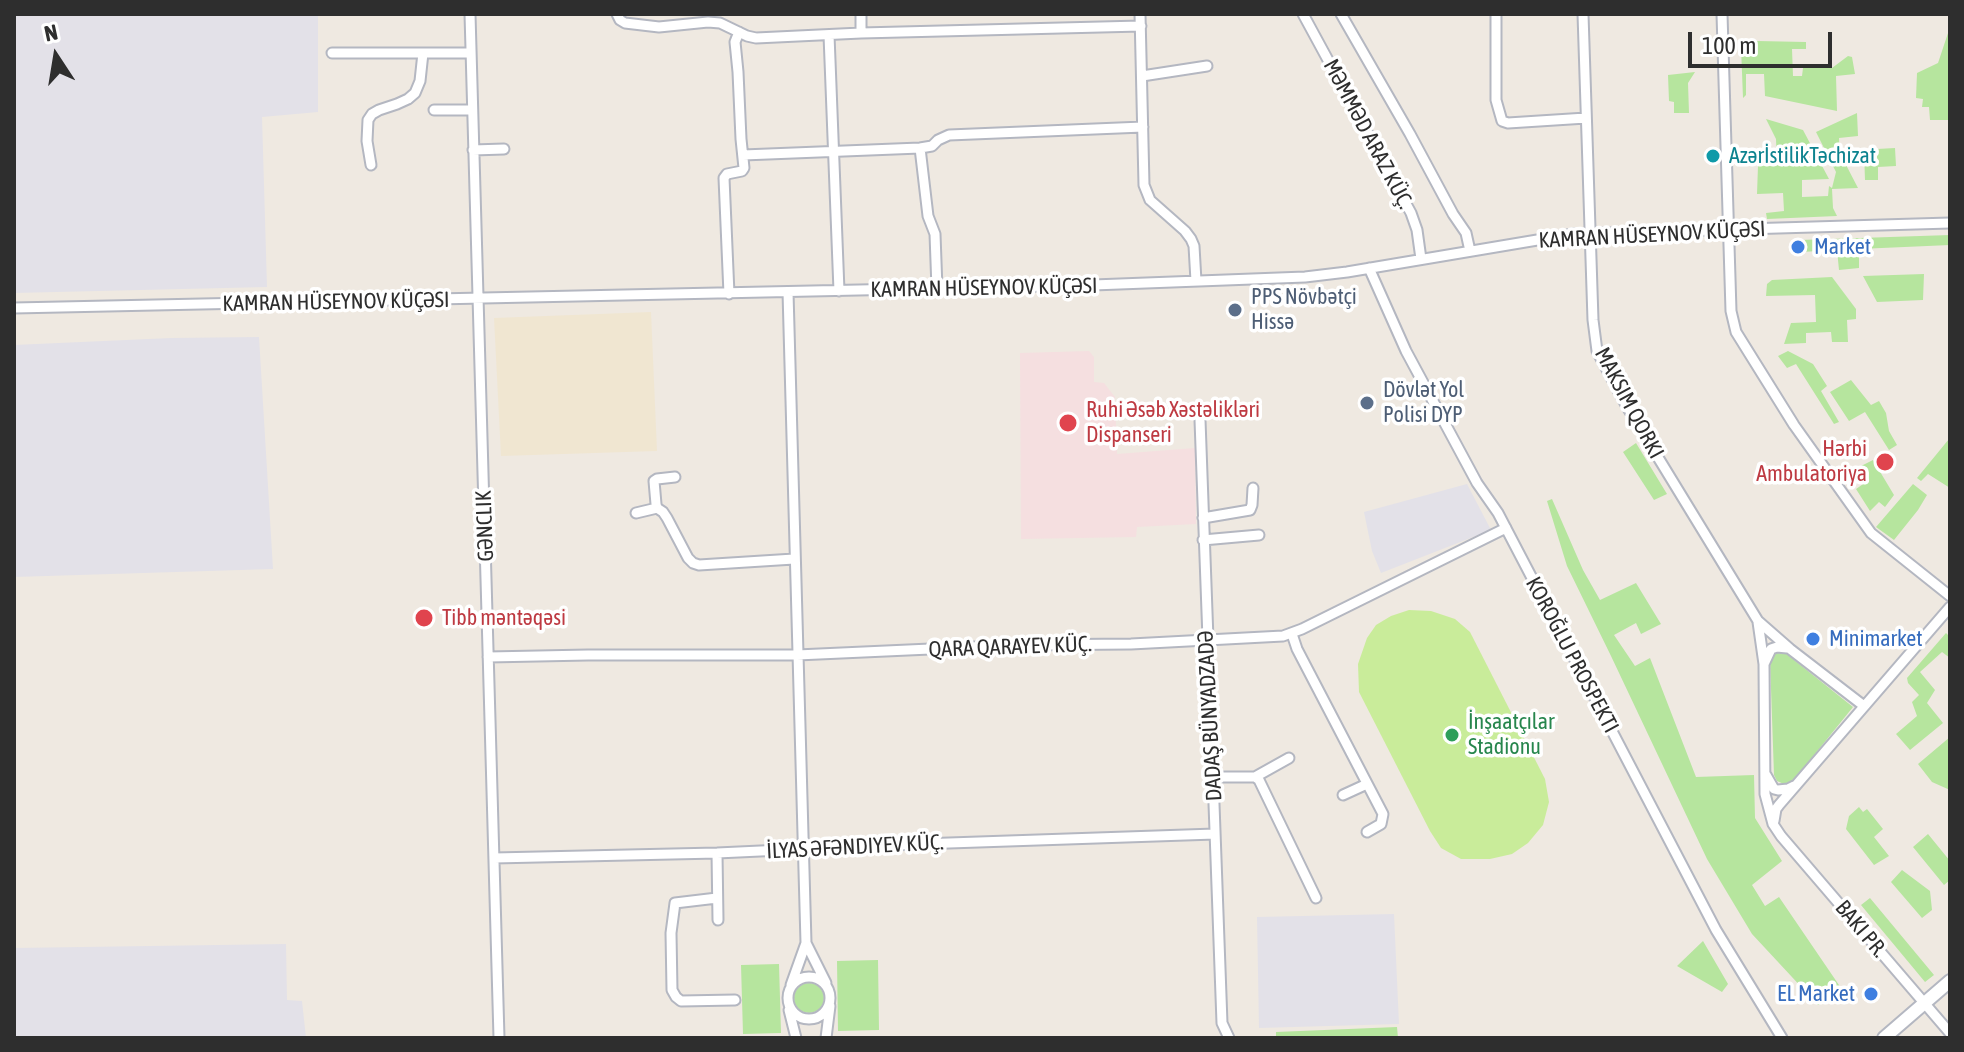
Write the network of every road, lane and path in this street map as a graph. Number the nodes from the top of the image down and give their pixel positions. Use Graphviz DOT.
graph roads {
  1 [pos="470,14"];
  2 [pos="617,14"];
  3 [pos="861,14"];
  4 [pos="1140,14"];
  5 [pos="1303,14"];
  6 [pos="1341,14"];
  7 [pos="1496,14"];
  8 [pos="1583,14"];
  9 [pos="1722,14"];
  10 [pos="708,18"];
  11 [pos="1141,26"];
  12 [pos="739,32"];
  13 [pos="861,33"];
  14 [pos="829,35"];
  15 [pos="332,53"];
  16 [pos="423,53"];
  17 [pos="471,53"];
  18 [pos="1207,66"];
  19 [pos="1142,76"];
  20 [pos="434,110"];
  21 [pos="471,110"];
  22 [pos="1586,118"];
  23 [pos="1143,127"];
  24 [pos="920,148"];
  25 [pos="504,149"];
  26 [pos="473,150"];
  27 [pos="834,151"];
  28 [pos="743,155"];
  29 [pos="371,165"];
  30 [pos="1950,223"];
  31 [pos="1729,230"];
  32 [pos="1591,234"];
  33 [pos="1470,251"];
  34 [pos="1421,259"];
  35 [pos="1369,268"];
  36 [pos="1196,281"];
  37 [pos="937,289"];
  38 [pos="839,291"];
  39 [pos="788,292"];
  40 [pos="729,294"];
  41 [pos="479,299"];
  42 [pos="14,308"];
  43 [pos="1221,406"];
  44 [pos="675,477"];
  45 [pos="1253,488"];
  46 [pos="657,508"];
  47 [pos="636,513"];
  48 [pos="1203,518"];
  49 [pos="1506,528"];
  50 [pos="1259,535"];
  51 [pos="1203,540"];
  52 [pos="794,559"];
  53 [pos="1950,596"];
  54 [pos="1950,607"];
  55 [pos="1758,621"];
  56 [pos="1292,634"];
  57 [pos="1207,640"];
  58 [pos="1790,649"];
  59 [pos="797,655"];
  60 [pos="488,657"];
  61 [pos="1764,664"];
  62 [pos="1864,706"];
  63 [pos="1289,758"];
  64 [pos="1764,772"];
  65 [pos="1213,777"];
  66 [pos="1255,777"];
  67 [pos="1367,784"];
  68 [pos="1798,784"];
  69 [pos="1343,795"];
  70 [pos="1773,824"];
  71 [pos="1367,832"];
  72 [pos="1215,834"];
  73 [pos="803,849"];
  74 [pos="717,853"];
  75 [pos="494,858"];
  76 [pos="717,898"];
  77 [pos="1316,898"];
  78 [pos="718,920"];
  79 [pos="806,943"];
  80 [pos="1950,981"];
  81 [pos="789,989"];
  82 [pos="830,995"];
  83 [pos="735,1000"];
  84 [pos="788,1003"];
  85 [pos="1925,1003"];
  86 [pos="1950,1033"];
  87 [pos="499,1038"];
  88 [pos="796,1038"];
  89 [pos="826,1038"];
  90 [pos="1229,1038"];
  91 [pos="1782,1038"];
  92 [pos="1884,1038"];
  1 -- 17 [label="street, GƏNCLIK"];
  2 -- 10 [label="street"];
  3 -- 13 [label="street"];
  4 -- 11 [label="street"];
  5 -- 34 [label="street, MƏMMƏD ARAZ KÜÇ."];
  6 -- 33 [label="street"];
  7 -- 22 [label="street"];
  8 -- 22 [label="street, MAKSIM QORKI"];
  9 -- 31 [label="street"];
  10 -- 12 [label="street"];
  11 -- 13 [label="street"];
  11 -- 19 [label="street"];
  12 -- 14 [label="street"];
  12 -- 28 [label="street"];
  13 -- 14 [label="street"];
  14 -- 27 [label="street"];
  15 -- 16 [label="street"];
  16 -- 17 [label="street"];
  16 -- 29 [label="street"];
  17 -- 21 [label="street, GƏNCLIK"];
  18 -- 19 [label="street"];
  19 -- 23 [label="street"];
  20 -- 21 [label="street"];
  21 -- 26 [label="street, GƏNCLIK"];
  22 -- 32 [label="street, MAKSIM QORKI"];
  23 -- 24 [label="street"];
  23 -- 36 [label="street"];
  24 -- 27 [label="street"];
  24 -- 37 [label="street"];
  25 -- 26 [label="street"];
  26 -- 41 [label="street, GƏNCLIK"];
  27 -- 28 [label="street"];
  27 -- 38 [label="street"];
  28 -- 40 [label="street"];
  30 -- 31 [label="street, KAMRAN HÜSEYNOV KÜÇƏSI"];
  31 -- 32 [label="street, KAMRAN HÜSEYNOV KÜÇƏSI"];
  31 -- 53 [label="street"];
  32 -- 33 [label="street, KAMRAN HÜSEYNOV KÜÇƏSI"];
  32 -- 55 [label="street, MAKSIM QORKI"];
  33 -- 34 [label="street, KAMRAN HÜSEYNOV KÜÇƏSI"];
  34 -- 35 [label="street, KAMRAN HÜSEYNOV KÜÇƏSI"];
  35 -- 36 [label="street, KAMRAN HÜSEYNOV KÜÇƏSI"];
  35 -- 49 [label="street, KOROĞLU PROSPEKTI"];
  36 -- 37 [label="street, KAMRAN HÜSEYNOV KÜÇƏSI"];
  37 -- 38 [label="street, KAMRAN HÜSEYNOV KÜÇƏSI"];
  38 -- 39 [label="street, KAMRAN HÜSEYNOV KÜÇƏSI"];
  39 -- 40 [label="street, KAMRAN HÜSEYNOV KÜÇƏSI"];
  39 -- 52 [label="street"];
  40 -- 41 [label="street, KAMRAN HÜSEYNOV KÜÇƏSI"];
  41 -- 42 [label="street, KAMRAN HÜSEYNOV KÜÇƏSI"];
  41 -- 60 [label="street, GƏNCLIK"];
  43 -- 48 [label="street, DADAŞ BÜNYADZADƏ"];
  44 -- 46 [label="street"];
  45 -- 48 [label="street"];
  46 -- 47 [label="street"];
  46 -- 52 [label="street"];
  48 -- 51 [label="street, DADAŞ BÜNYADZADƏ"];
  49 -- 56 [label="street, QARA QARAYEV KÜÇ."];
  49 -- 91 [label="street, KOROĞLU PROSPEKTI"];
  50 -- 51 [label="street"];
  51 -- 57 [label="street, DADAŞ BÜNYADZADƏ"];
  52 -- 59 [label="street"];
  54 -- 62 [label="street"];
  55 -- 58 [label="street"];
  55 -- 61 [label="street"];
  56 -- 57 [label="street, QARA QARAYEV KÜÇ."];
  56 -- 67 [label="street"];
  57 -- 59 [label="street, QARA QARAYEV KÜÇ."];
  57 -- 65 [label="street, DADAŞ BÜNYADZADƏ"];
  58 -- 61 [label="street"];
  58 -- 62 [label="street"];
  59 -- 60 [label="street, QARA QARAYEV KÜÇ."];
  59 -- 73 [label="street"];
  60 -- 75 [label="street, GƏNCLIK"];
  61 -- 64 [label="street"];
  62 -- 68 [label="street"];
  63 -- 66 [label="street"];
  64 -- 68 [label="street"];
  64 -- 70 [label="street"];
  65 -- 66 [label="street"];
  65 -- 72 [label="street, DADAŞ BÜNYADZADƏ"];
  66 -- 77 [label="street"];
  67 -- 69 [label="street"];
  67 -- 71 [label="street"];
  68 -- 70 [label="street"];
  70 -- 85 [label="street"];
  72 -- 73 [label="street, İLYAS ƏFƏNDIYEV KÜÇ."];
  72 -- 90 [label="street, DADAŞ BÜNYADZADƏ"];
  73 -- 74 [label="street, İLYAS ƏFƏNDIYEV KÜÇ."];
  73 -- 79 [label="street"];
  74 -- 75 [label="street, İLYAS ƏFƏNDIYEV KÜÇ."];
  74 -- 76 [label="street"];
  75 -- 87 [label="street, GƏNCLIK"];
  76 -- 78 [label="street"];
  76 -- 83 [label="street"];
  79 -- 81 [label="street"];
  79 -- 82 [label="street"];
  80 -- 85 [label="street"];
  81 -- 82 [label="street"];
  81 -- 84 [label="street"];
  82 -- 84 [label="street"];
  82 -- 89 [label="street"];
  84 -- 88 [label="street"];
  85 -- 86 [label="street"];
  85 -- 92 [label="street"];
}
